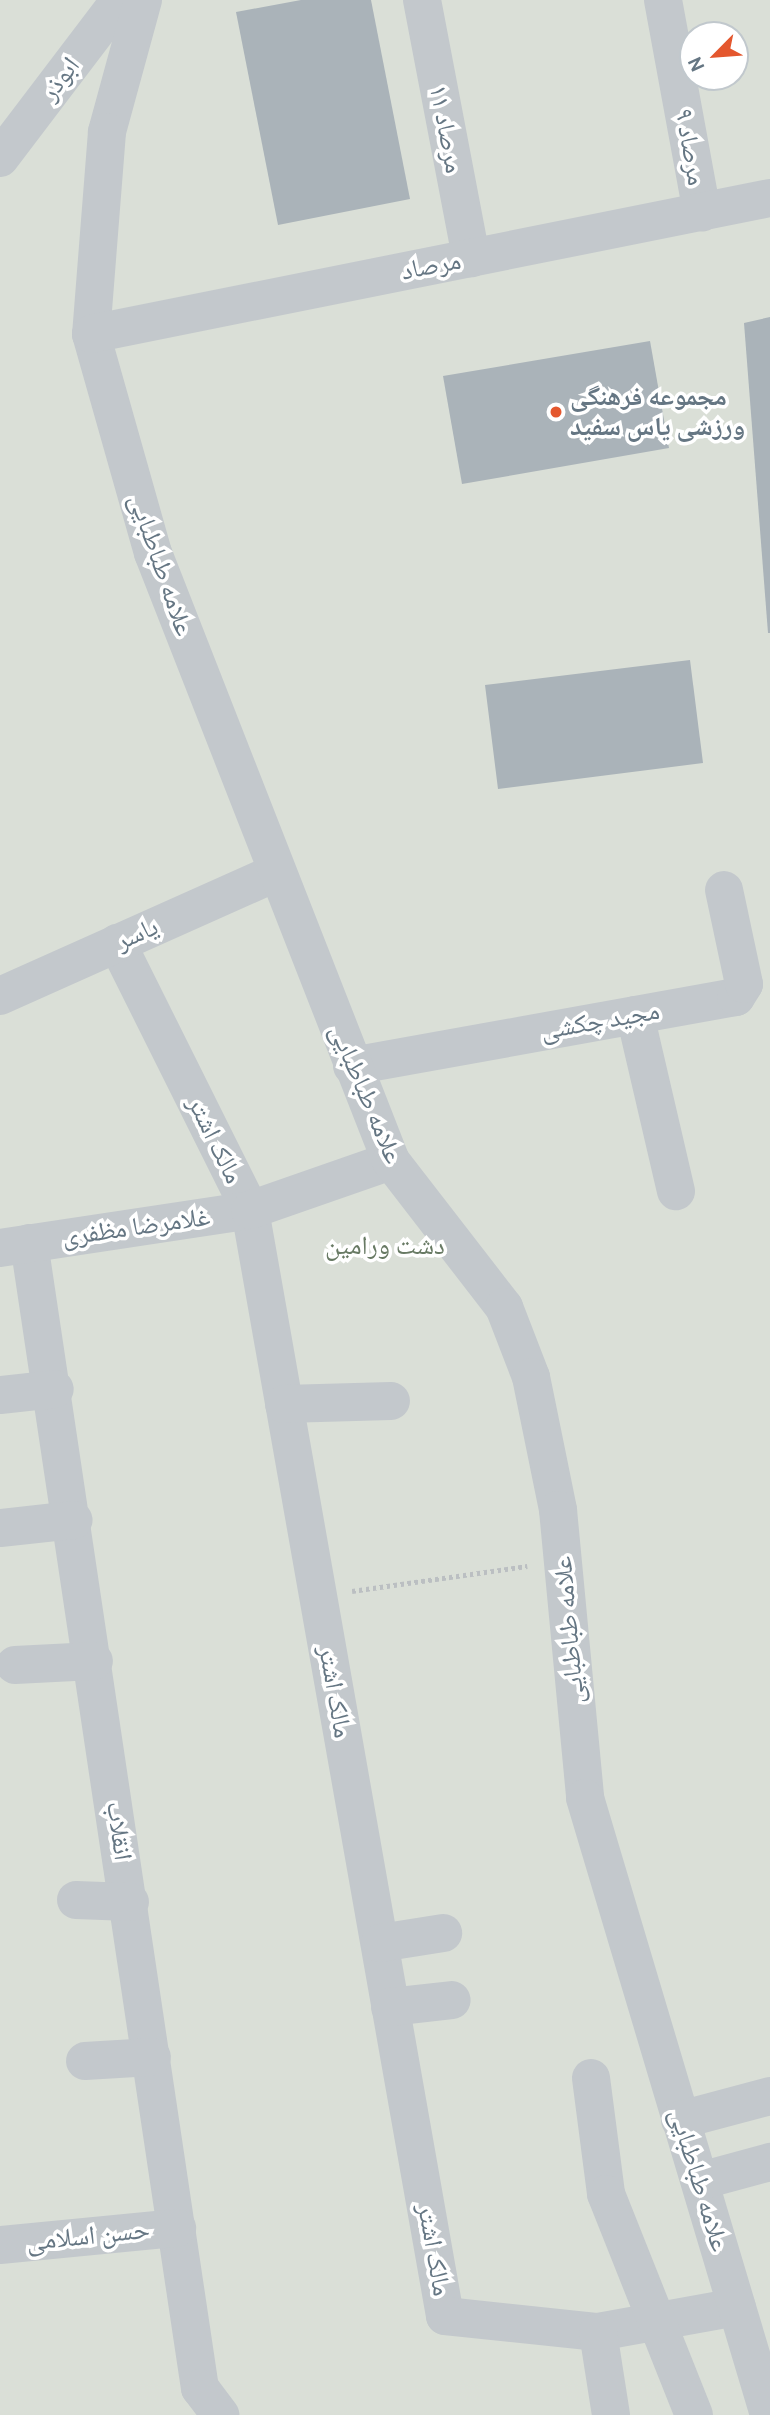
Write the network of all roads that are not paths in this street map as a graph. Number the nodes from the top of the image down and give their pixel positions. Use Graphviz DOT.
graph roads {
  1 [pos="120,0"];
  2 [pos="143,0"];
  3 [pos="422,0"];
  4 [pos="663,0"];
  5 [pos="0,158"];
  6 [pos="770,198"];
  7 [pos="702,212"];
  8 [pos="471,258"];
  9 [pos="91,334"];
  10 [pos="275,873"];
  11 [pos="724,890"];
  12 [pos="117,943"];
  13 [pos="0,996"];
  14 [pos="635,1015"];
  15 [pos="352,1066"];
  16 [pos="391,1161"];
  17 [pos="676,1191"];
  18 [pos="250,1210"];
  19 [pos="14,1245"];
  20 [pos="55,1389"];
  21 [pos="0,1395"];
  22 [pos="391,1401"];
  23 [pos="284,1404"];
  24 [pos="74,1520"];
  25 [pos="0,1528"];
  26 [pos="94,1661"];
  27 [pos="15,1665"];
  28 [pos="76,1900"];
  29 [pos="130,1902"];
  30 [pos="443,1933"];
  31 [pos="380,1943"];
  32 [pos="452,2000"];
  33 [pos="390,2007"];
  34 [pos="152,2057"];
  35 [pos="85,2061"];
  36 [pos="591,2078"];
  37 [pos="770,2096"];
  38 [pos="680,2120"];
  39 [pos="770,2162"];
  40 [pos="700,2181"];
  41 [pos="177,2228"];
  42 [pos="0,2245"];
  43 [pos="737,2307"];
  44 [pos="660,2321"];
  45 [pos="598,2332"];
  46 [pos="220,2415"];
  47 [pos="611,2415"];
  48 [pos="694,2415"];
  49 [pos="769,2415"];
  1 -- 5 [label="street, ابوذر"];
  2 -- 9 [label="street, علامه طباطبایی"];
  3 -- 8 [label="street, مرصاد ۱۱"];
  4 -- 7 [label="street, مرصاد ۹"];
  6 -- 7 [label="street, مرصاد"];
  7 -- 8 [label="street, مرصاد"];
  8 -- 9 [label="street, مرصاد"];
  9 -- 10 [label="street, علامه طباطبایی"];
  10 -- 12 [label="street, یاسر"];
  10 -- 15 [label="street, علامه طباطبایی"];
  11 -- 14 [label="street, مجید چکشی"];
  12 -- 13 [label="street, یاسر"];
  12 -- 18 [label="street, مالک اشتر"];
  14 -- 15 [label="street, مجید چکشی"];
  14 -- 17 [label="street"];
  15 -- 16 [label="street, علامه طباطبایی"];
  16 -- 18 [label="street, غلامرضا مظفری"];
  16 -- 38 [label="street, علامه طباطبایی"];
  18 -- 19 [label="street, غلامرضا مظفری"];
  18 -- 23 [label="street, مالک اشتر"];
  19 -- 20 [label="street, انقلاب"];
  20 -- 21 [label="street"];
  20 -- 24 [label="street, انقلاب"];
  22 -- 23 [label="street"];
  23 -- 31 [label="street, مالک اشتر"];
  24 -- 25 [label="street"];
  24 -- 26 [label="street, انقلاب"];
  26 -- 27 [label="street"];
  26 -- 29 [label="street, انقلاب"];
  28 -- 29 [label="street"];
  29 -- 34 [label="street, انقلاب"];
  30 -- 31 [label="street"];
  31 -- 33 [label="street, مالک اشتر"];
  32 -- 33 [label="street"];
  33 -- 45 [label="street, مالک اشتر"];
  34 -- 35 [label="street"];
  34 -- 41 [label="street, انقلاب"];
  36 -- 44 [label="street"];
  37 -- 38 [label="street"];
  38 -- 40 [label="street, علامه طباطبایی"];
  39 -- 40 [label="street"];
  40 -- 43 [label="street, علامه طباطبایی"];
  41 -- 42 [label="street, حسن اسلامی"];
  41 -- 46 [label="street, انقلاب"];
  43 -- 44 [label="street, مالک اشتر"];
  43 -- 49 [label="street, علامه طباطبایی"];
  44 -- 45 [label="street, مالک اشتر"];
  44 -- 48 [label="street"];
  45 -- 47 [label="street"];
}
